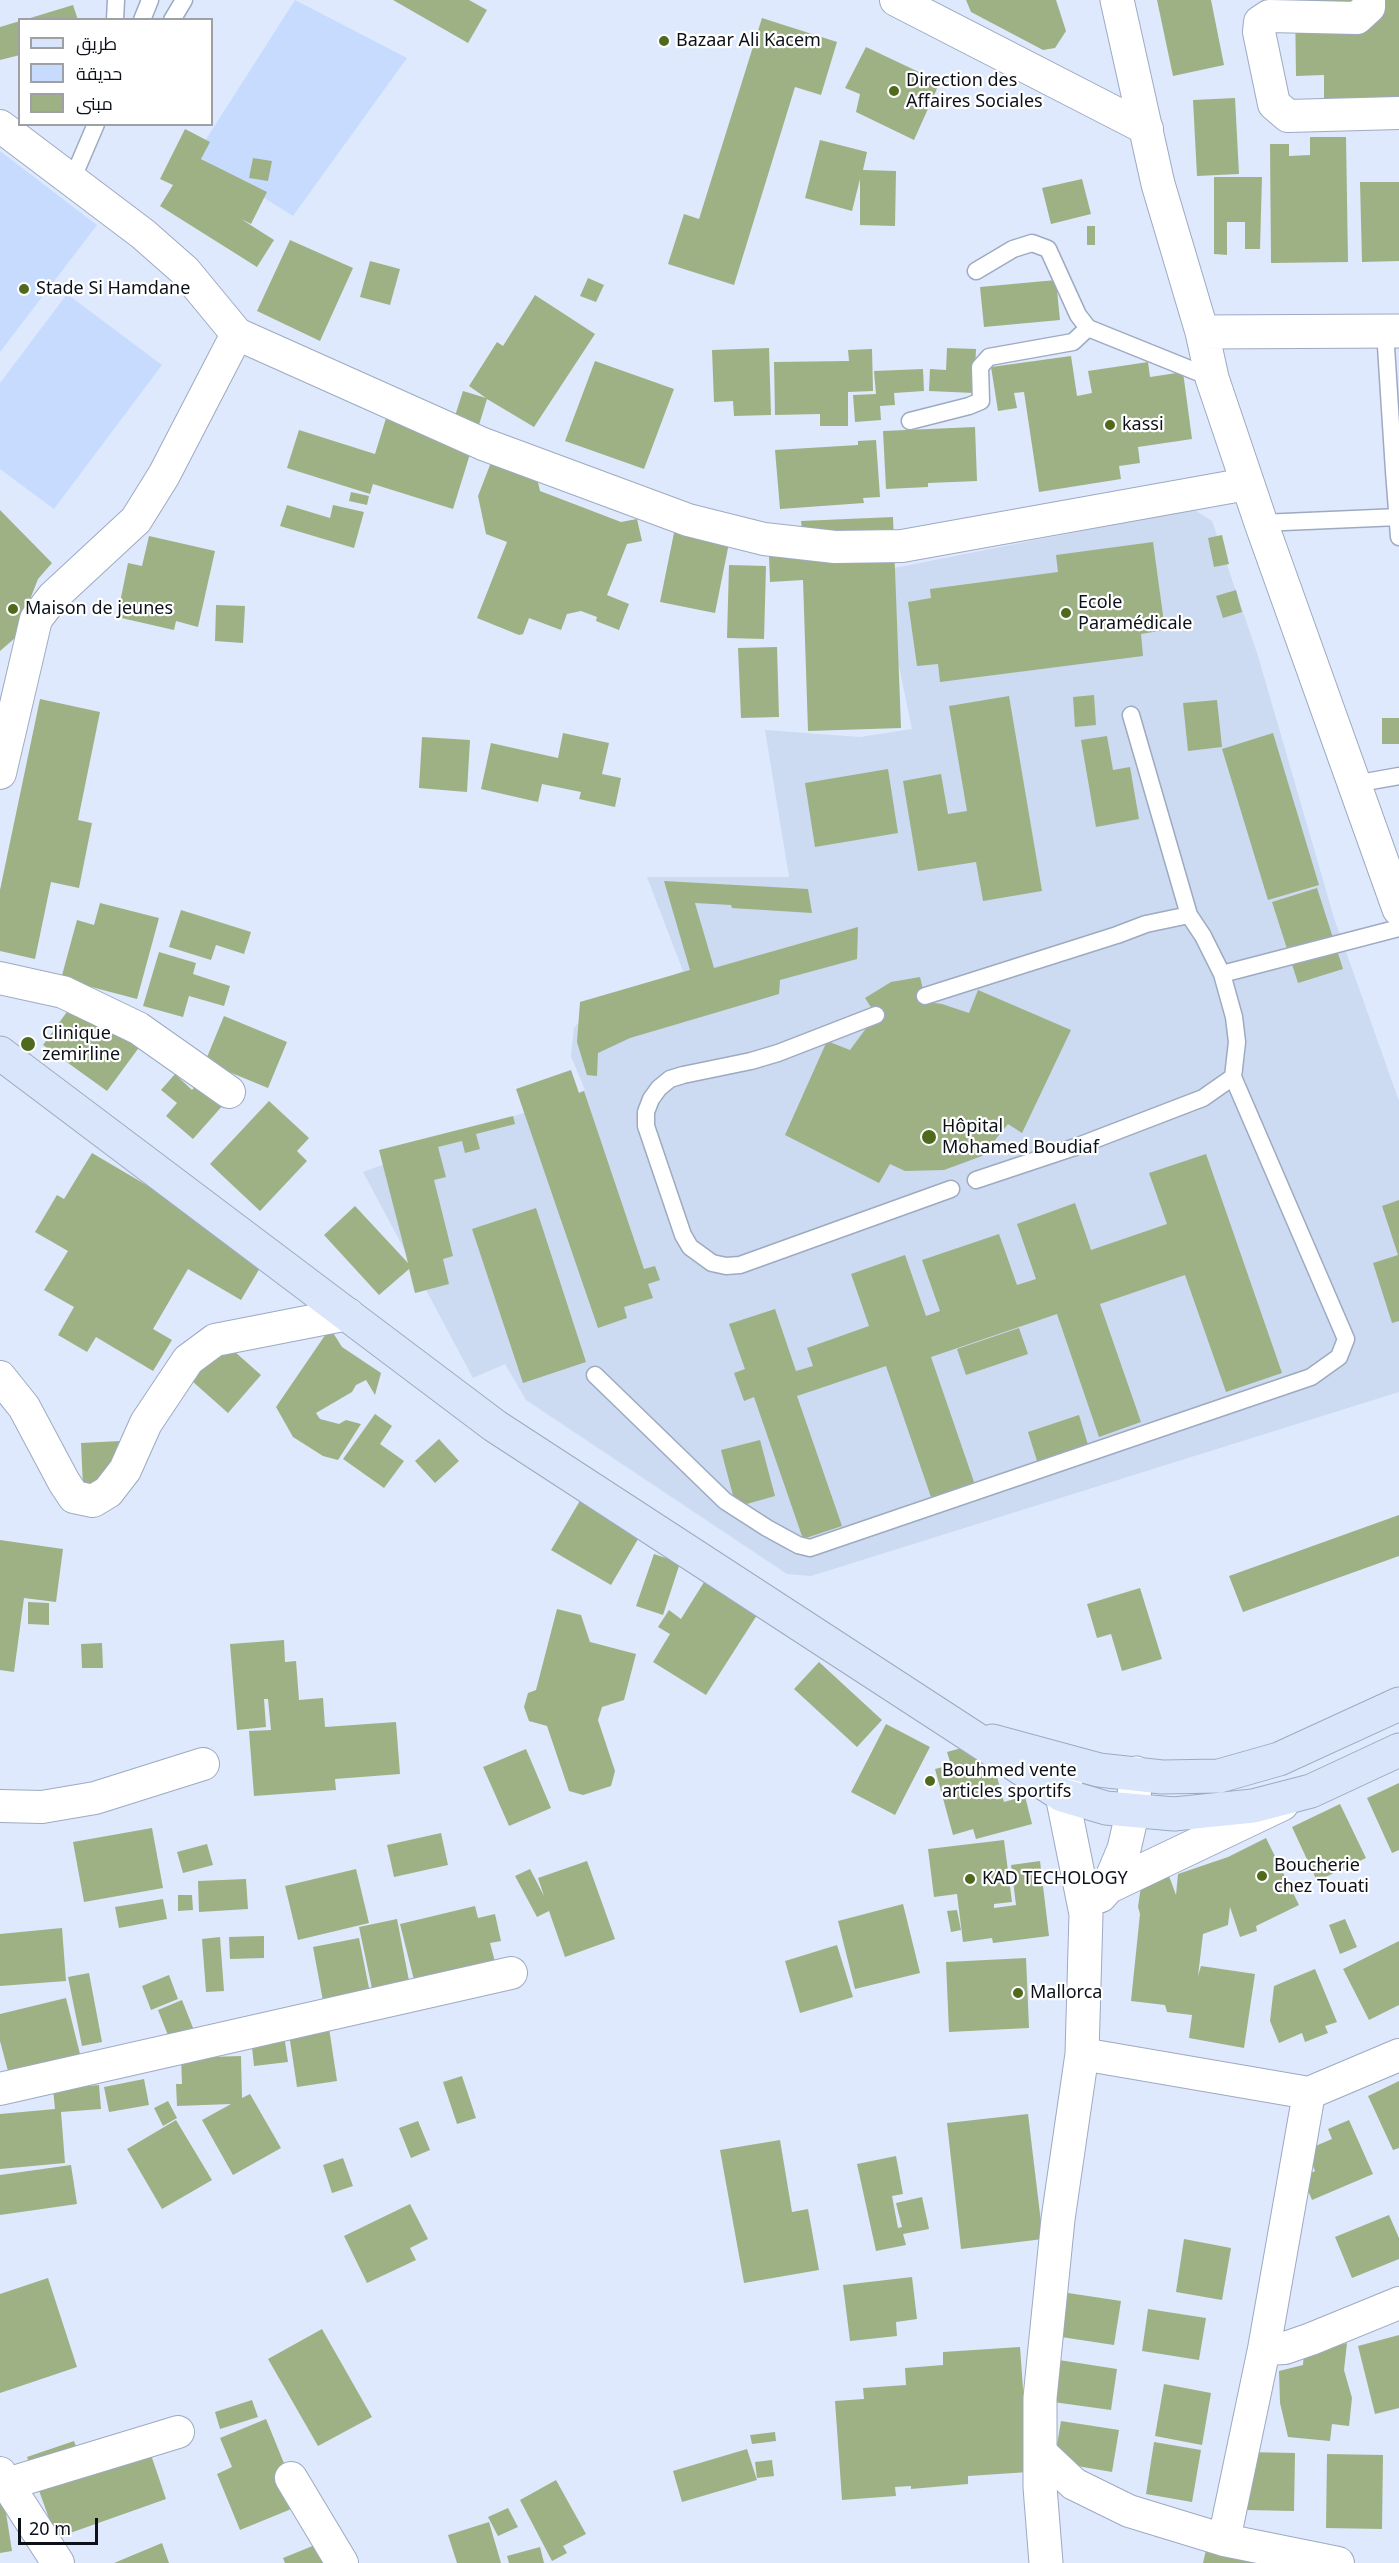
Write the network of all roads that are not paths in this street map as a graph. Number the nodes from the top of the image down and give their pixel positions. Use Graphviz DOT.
graph roads {
  1 [pos="116,0"];
  2 [pos="150,0"];
  3 [pos="184,0"];
  4 [pos="896,0"];
  5 [pos="1117,0"];
  6 [pos="1369,0"];
  7 [pos="115,18"];
  8 [pos="143,18"];
  9 [pos="173,18"];
  10 [pos="1399,113"];
  11 [pos="0,126"];
  12 [pos="95,126"];
  13 [pos="1147,129"];
  14 [pos="72,180"];
  15 [pos="976,271"];
  16 [pos="1088,328"];
  17 [pos="1392,331"];
  18 [pos="1202,332"];
  19 [pos="237,334"];
  20 [pos="1212,378"];
  21 [pos="910,421"];
  22 [pos="1397,471"];
  23 [pos="1247,484"];
  24 [pos="1398,517"];
  25 [pos="1261,523"];
  26 [pos="1399,537"];
  27 [pos="12,678"];
  28 [pos="1131,715"];
  29 [pos="0,773"];
  30 [pos="1399,776"];
  31 [pos="1354,784"];
  32 [pos="1399,909"];
  33 [pos="1190,915"];
  34 [pos="1399,928"];
  35 [pos="1222,975"];
  36 [pos="0,978"];
  37 [pos="925,996"];
  38 [pos="876,1015"];
  39 [pos="0,1053"];
  40 [pos="1233,1077"];
  41 [pos="229,1092"];
  42 [pos="976,1180"];
  43 [pos="951,1189"];
  44 [pos="348,1314"];
  45 [pos="595,1375"];
  46 [pos="0,1377"];
  47 [pos="1399,1704"];
  48 [pos="967,1735"];
  49 [pos="1399,1750"];
  50 [pos="1070,1763"];
  51 [pos="203,1764"];
  52 [pos="1136,1773"];
  53 [pos="1311,1791"];
  54 [pos="1062,1795"];
  55 [pos="0,1806"];
  56 [pos="1133,1810"];
  57 [pos="1108,1887"];
  58 [pos="1086,1914"];
  59 [pos="511,1973"];
  60 [pos="1082,2054"];
  61 [pos="1399,2055"];
  62 [pos="0,2089"];
  63 [pos="1309,2093"];
  64 [pos="1399,2303"];
  65 [pos="1264,2349"];
  66 [pos="178,2432"];
  67 [pos="1040,2452"];
  68 [pos="291,2478"];
  69 [pos="3,2479"];
  70 [pos="1224,2540"];
  71 [pos="58,2563"];
  72 [pos="342,2563"];
  73 [pos="1046,2563"];
  74 [pos="1338,2563"];
  1 -- 7 [label="lane"];
  2 -- 8 [label="lane"];
  3 -- 9 [label="lane"];
  4 -- 13 [label="street"];
  5 -- 13 [label="street"];
  6 -- 10 [label="street"];
  11 -- 14 [label="street"];
  12 -- 14 [label="lane"];
  13 -- 18 [label="street"];
  14 -- 19 [label="street"];
  15 -- 16 [label="lane"];
  16 -- 20 [label="lane"];
  16 -- 21 [label="lane"];
  17 -- 18 [label="street"];
  17 -- 22 [label="lane"];
  18 -- 20 [label="street"];
  19 -- 23 [label="street"];
  19 -- 27 [label="street"];
  20 -- 23 [label="street"];
  22 -- 24 [label="lane"];
  23 -- 25 [label="street"];
  24 -- 25 [label="lane"];
  24 -- 26 [label="lane"];
  25 -- 31 [label="street"];
  27 -- 29 [label="street"];
  28 -- 33 [label="lane"];
  30 -- 31 [label="lane"];
  31 -- 32 [label="street"];
  33 -- 35 [label="lane"];
  33 -- 37 [label="lane"];
  34 -- 35 [label="lane"];
  35 -- 40 [label="lane"];
  36 -- 41 [label="street"];
  38 -- 43 [label="lane"];
  39 -- 44 [label="main road"];
  40 -- 42 [label="lane"];
  40 -- 45 [label="lane"];
  44 -- 46 [label="street"];
  44 -- 48 [label="main road"];
  47 -- 52 [label="main road"];
  48 -- 50 [label="main road"];
  48 -- 54 [label="main road"];
  49 -- 53 [label="main road"];
  50 -- 52 [label="main road"];
  50 -- 54 [label="street"];
  51 -- 55 [label="street"];
  52 -- 56 [label="street"];
  53 -- 56 [label="main road"];
  53 -- 57 [label="street"];
  54 -- 56 [label="main road"];
  54 -- 58 [label="street"];
  56 -- 57 [label="street"];
  57 -- 58 [label="street"];
  58 -- 60 [label="street"];
  59 -- 62 [label="street"];
  60 -- 63 [label="street"];
  60 -- 67 [label="street"];
  61 -- 63 [label="street"];
  63 -- 65 [label="street"];
  64 -- 65 [label="street"];
  65 -- 70 [label="street"];
  66 -- 69 [label="street"];
  67 -- 70 [label="street"];
  67 -- 73 [label="street"];
  68 -- 72 [label="street"];
  69 -- 71 [label="street"];
  70 -- 74 [label="street"];
}
